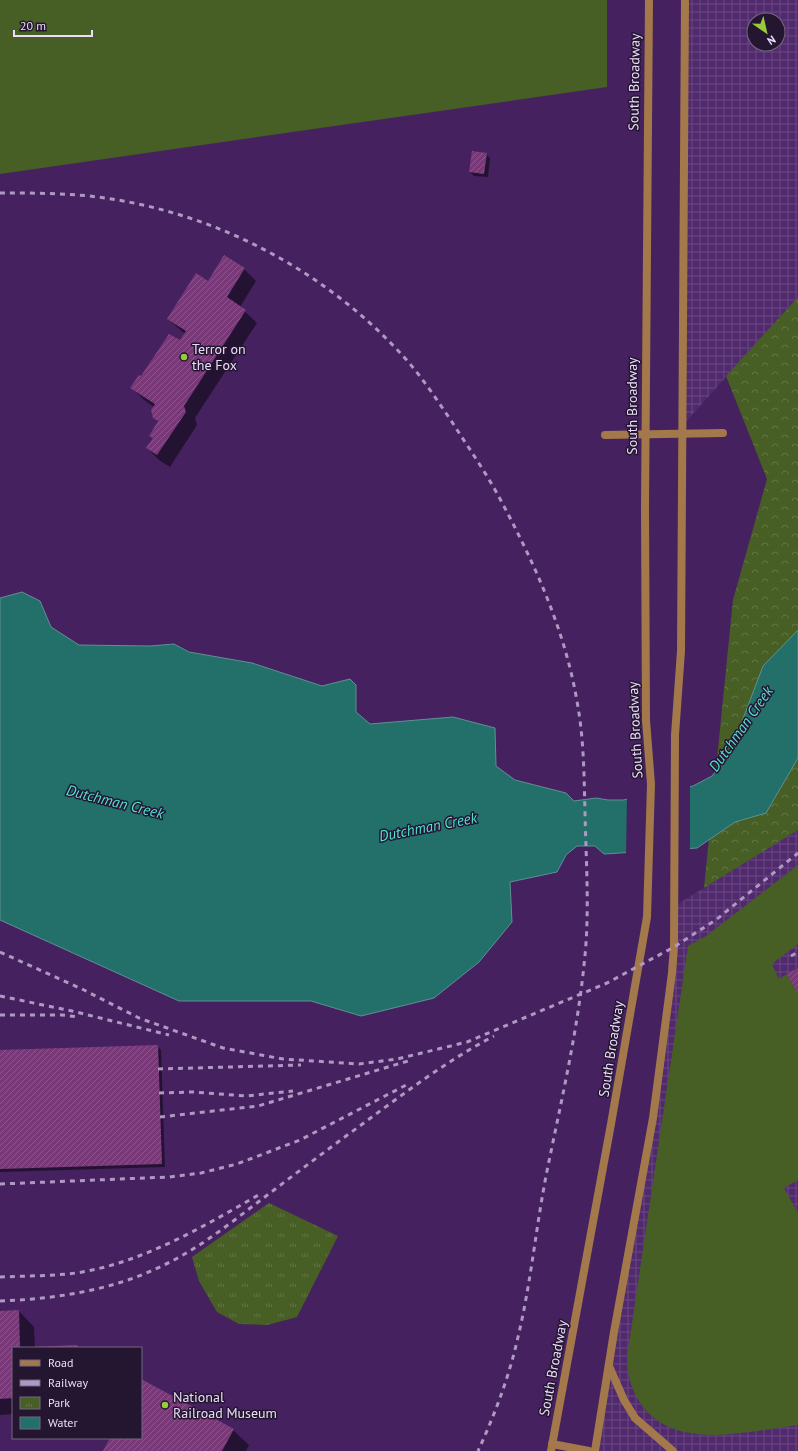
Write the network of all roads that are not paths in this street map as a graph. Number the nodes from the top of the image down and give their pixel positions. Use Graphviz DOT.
graph roads {
  1 [pos="649,0"];
  2 [pos="685,0"];
  3 [pos="723,433"];
  4 [pos="645,435"];
  5 [pos="682,435"];
  6 [pos="605,436"];
  7 [pos="609,1366"];
  8 [pos="552,1447"];
  9 [pos="589,1451"];
  10 [pos="595,1451"];
  11 [pos="673,1451"];
  1 -- 4 [label="street, South Broadway"];
  2 -- 5 [label="street"];
  3 -- 5 [label="street"];
  4 -- 5 [label="street"];
  4 -- 6 [label="street"];
  4 -- 8 [label="street, South Broadway"];
  5 -- 7 [label="street"];
  7 -- 10 [label="street"];
  7 -- 11 [label="street"];
  8 -- 9 [label="street"];
}
